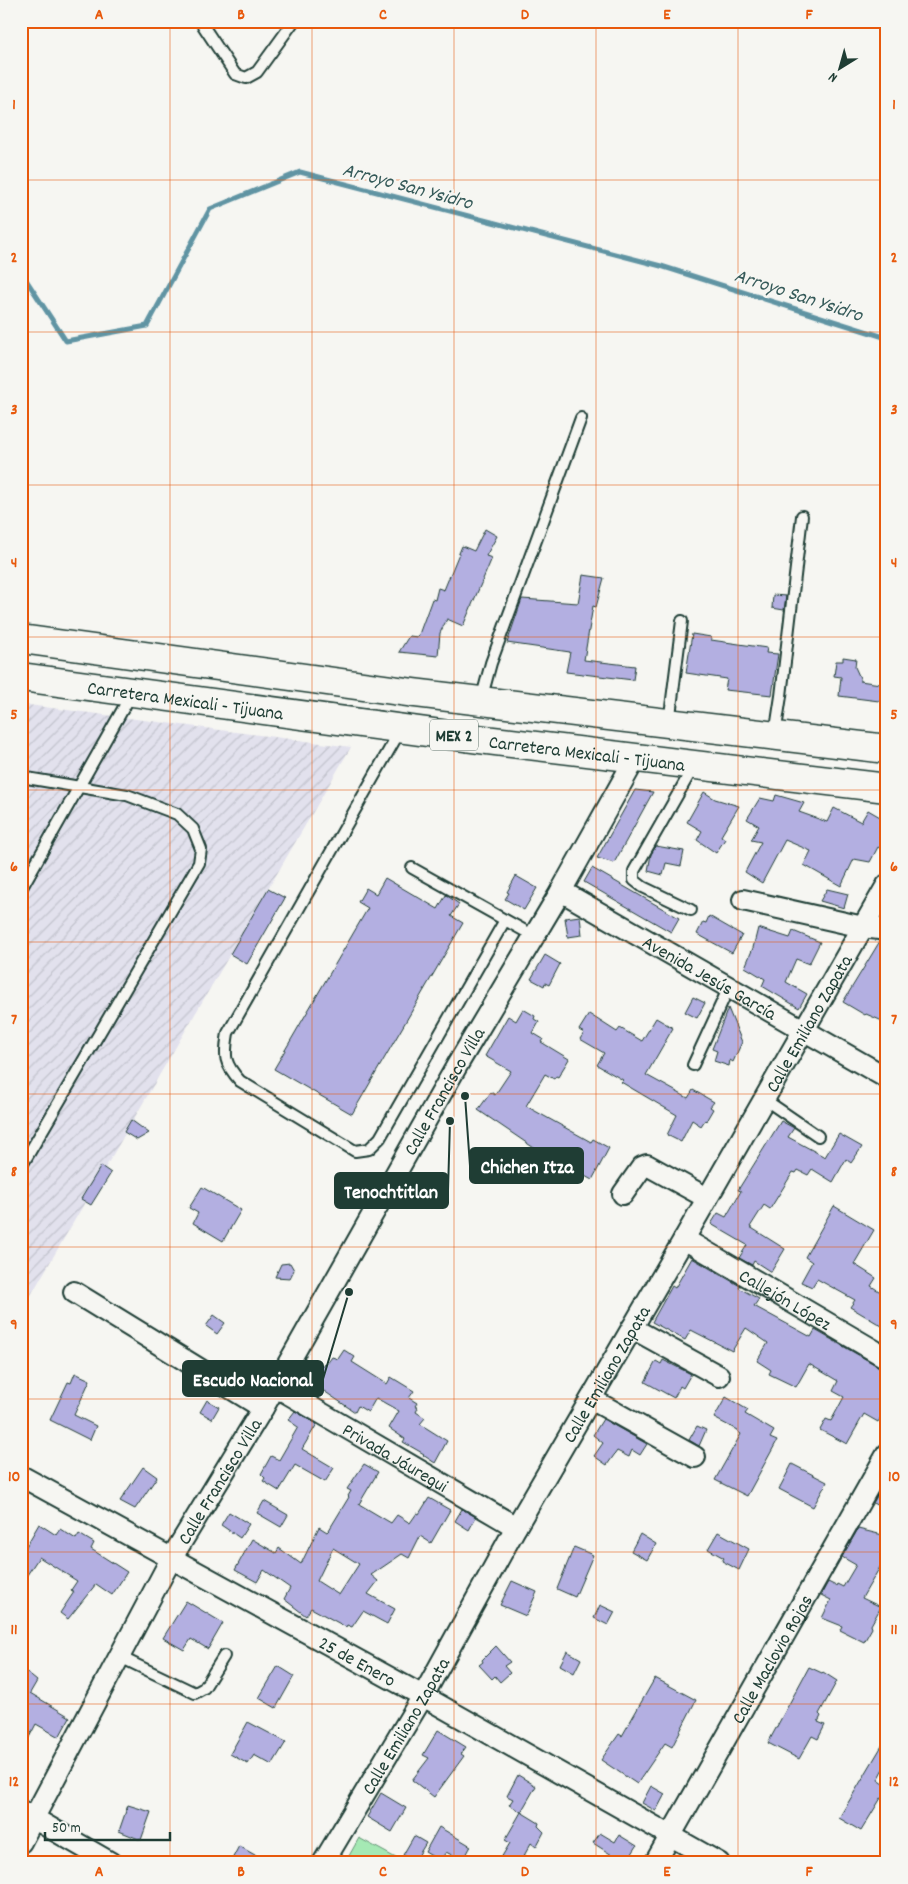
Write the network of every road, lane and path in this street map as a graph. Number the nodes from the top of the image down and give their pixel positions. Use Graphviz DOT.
graph roads {
  1 [pos="200,21"];
  2 [pos="294,21"];
  3 [pos="582,418"];
  4 [pos="802,516"];
  5 [pos="682,621"];
  6 [pos="21,639"];
  7 [pos="21,677"];
  8 [pos="132,692"];
  9 [pos="481,701"];
  10 [pos="669,724"];
  11 [pos="401,728"];
  12 [pos="775,736"];
  13 [pos="887,749"];
  14 [pos="634,758"];
  15 [pos="695,766"];
  16 [pos="21,778"];
  17 [pos="80,787"];
  18 [pos="887,788"];
  19 [pos="412,868"];
  20 [pos="887,885"];
  21 [pos="21,889"];
  22 [pos="561,890"];
  23 [pos="743,900"];
  24 [pos="691,910"];
  25 [pos="505,920"];
  26 [pos="863,927"];
  27 [pos="887,930"];
  28 [pos="534,936"];
  29 [pos="729,987"];
  30 [pos="804,1030"];
  31 [pos="693,1065"];
  32 [pos="887,1078"];
  33 [pos="764,1098"];
  34 [pos="818,1136"];
  35 [pos="21,1167"];
  36 [pos="623,1194"];
  37 [pos="708,1198"];
  38 [pos="684,1239"];
  39 [pos="74,1292"];
  40 [pos="632,1328"];
  41 [pos="887,1358"];
  42 [pos="719,1376"];
  43 [pos="275,1386"];
  44 [pos="591,1399"];
  45 [pos="263,1408"];
  46 [pos="887,1454"];
  47 [pos="695,1457"];
  48 [pos="21,1476"];
  49 [pos="516,1527"];
  50 [pos="171,1559"];
  51 [pos="224,1656"];
  52 [pos="120,1657"];
  53 [pos="423,1696"];
  54 [pos="28,1815"];
  55 [pos="672,1835"];
  56 [pos="21,1842"];
  57 [pos="111,1863"];
  58 [pos="323,1863"];
  59 [pos="655,1863"];
  60 [pos="719,1863"];
  1 -- 2 [label="lane"];
  3 -- 9 [label="lane"];
  4 -- 12 [label="lane"];
  5 -- 10 [label="lane"];
  6 -- 9 [label="main road, Carretera Mexicali - Tijuana / MEX 2"];
  7 -- 8 [label="main road, Carretera Mexicali - Tijuana / MEX 2"];
  8 -- 11 [label="main road, Carretera Mexicali - Tijuana / MEX 2"];
  8 -- 17 [label="lane"];
  9 -- 10 [label="main road, Carretera Mexicali - Tijuana / MEX 2"];
  10 -- 12 [label="main road, Carretera Mexicali - Tijuana / MEX 2"];
  11 -- 14 [label="main road, Carretera Mexicali - Tijuana / MEX 2"];
  11 -- 25 [label="lane"];
  12 -- 13 [label="main road, Carretera Mexicali - Tijuana / MEX 2"];
  14 -- 15 [label="main road, Carretera Mexicali - Tijuana / MEX 2"];
  14 -- 22 [label="street, Calle Francisco Villa"];
  15 -- 18 [label="main road, Carretera Mexicali - Tijuana / MEX 2"];
  15 -- 24 [label="lane"];
  16 -- 17 [label="lane"];
  17 -- 21 [label="lane"];
  17 -- 35 [label="lane"];
  19 -- 25 [label="lane"];
  20 -- 26 [label="street, Calle Emiliano Zapata"];
  22 -- 28 [label="street, Calle Francisco Villa"];
  22 -- 29 [label="street, Avenida Jesús García"];
  23 -- 26 [label="street"];
  25 -- 28 [label="lane"];
  26 -- 27 [label="street"];
  26 -- 30 [label="street, Calle Emiliano Zapata"];
  28 -- 43 [label="street, Calle Francisco Villa"];
  29 -- 30 [label="street, Avenida Jesús García"];
  29 -- 31 [label="lane"];
  30 -- 32 [label="street, Avenida Jesús García"];
  30 -- 33 [label="street, Calle Emiliano Zapata"];
  33 -- 34 [label="lane"];
  33 -- 37 [label="street, Calle Emiliano Zapata"];
  36 -- 37 [label="street"];
  37 -- 38 [label="street, Calle Emiliano Zapata"];
  38 -- 40 [label="street, Calle Emiliano Zapata"];
  38 -- 41 [label="street, Callejón López"];
  39 -- 45 [label="street"];
  40 -- 42 [label="street"];
  40 -- 44 [label="street, Calle Emiliano Zapata"];
  43 -- 45 [label="street, Calle Francisco Villa"];
  43 -- 49 [label="street, Privada Jáuregui"];
  44 -- 47 [label="street"];
  44 -- 49 [label="street, Calle Emiliano Zapata"];
  45 -- 50 [label="street, Calle Francisco Villa"];
  46 -- 55 [label="street, Calle Maclovio Rojas"];
  48 -- 50 [label="street, 25 de Enero"];
  49 -- 53 [label="street, Calle Emiliano Zapata"];
  50 -- 52 [label="street, Calle Francisco Villa"];
  50 -- 53 [label="street, 25 de Enero"];
  51 -- 52 [label="lane"];
  52 -- 54 [label="street, Calle Francisco Villa"];
  53 -- 55 [label="street, 25 de Enero"];
  53 -- 58 [label="street, Calle Emiliano Zapata"];
  54 -- 56 [label="street, Calle Francisco Villa"];
  54 -- 57 [label="street"];
  55 -- 59 [label="street, Calle Maclovio Rojas"];
  55 -- 60 [label="street, 25 de Enero"];
}
